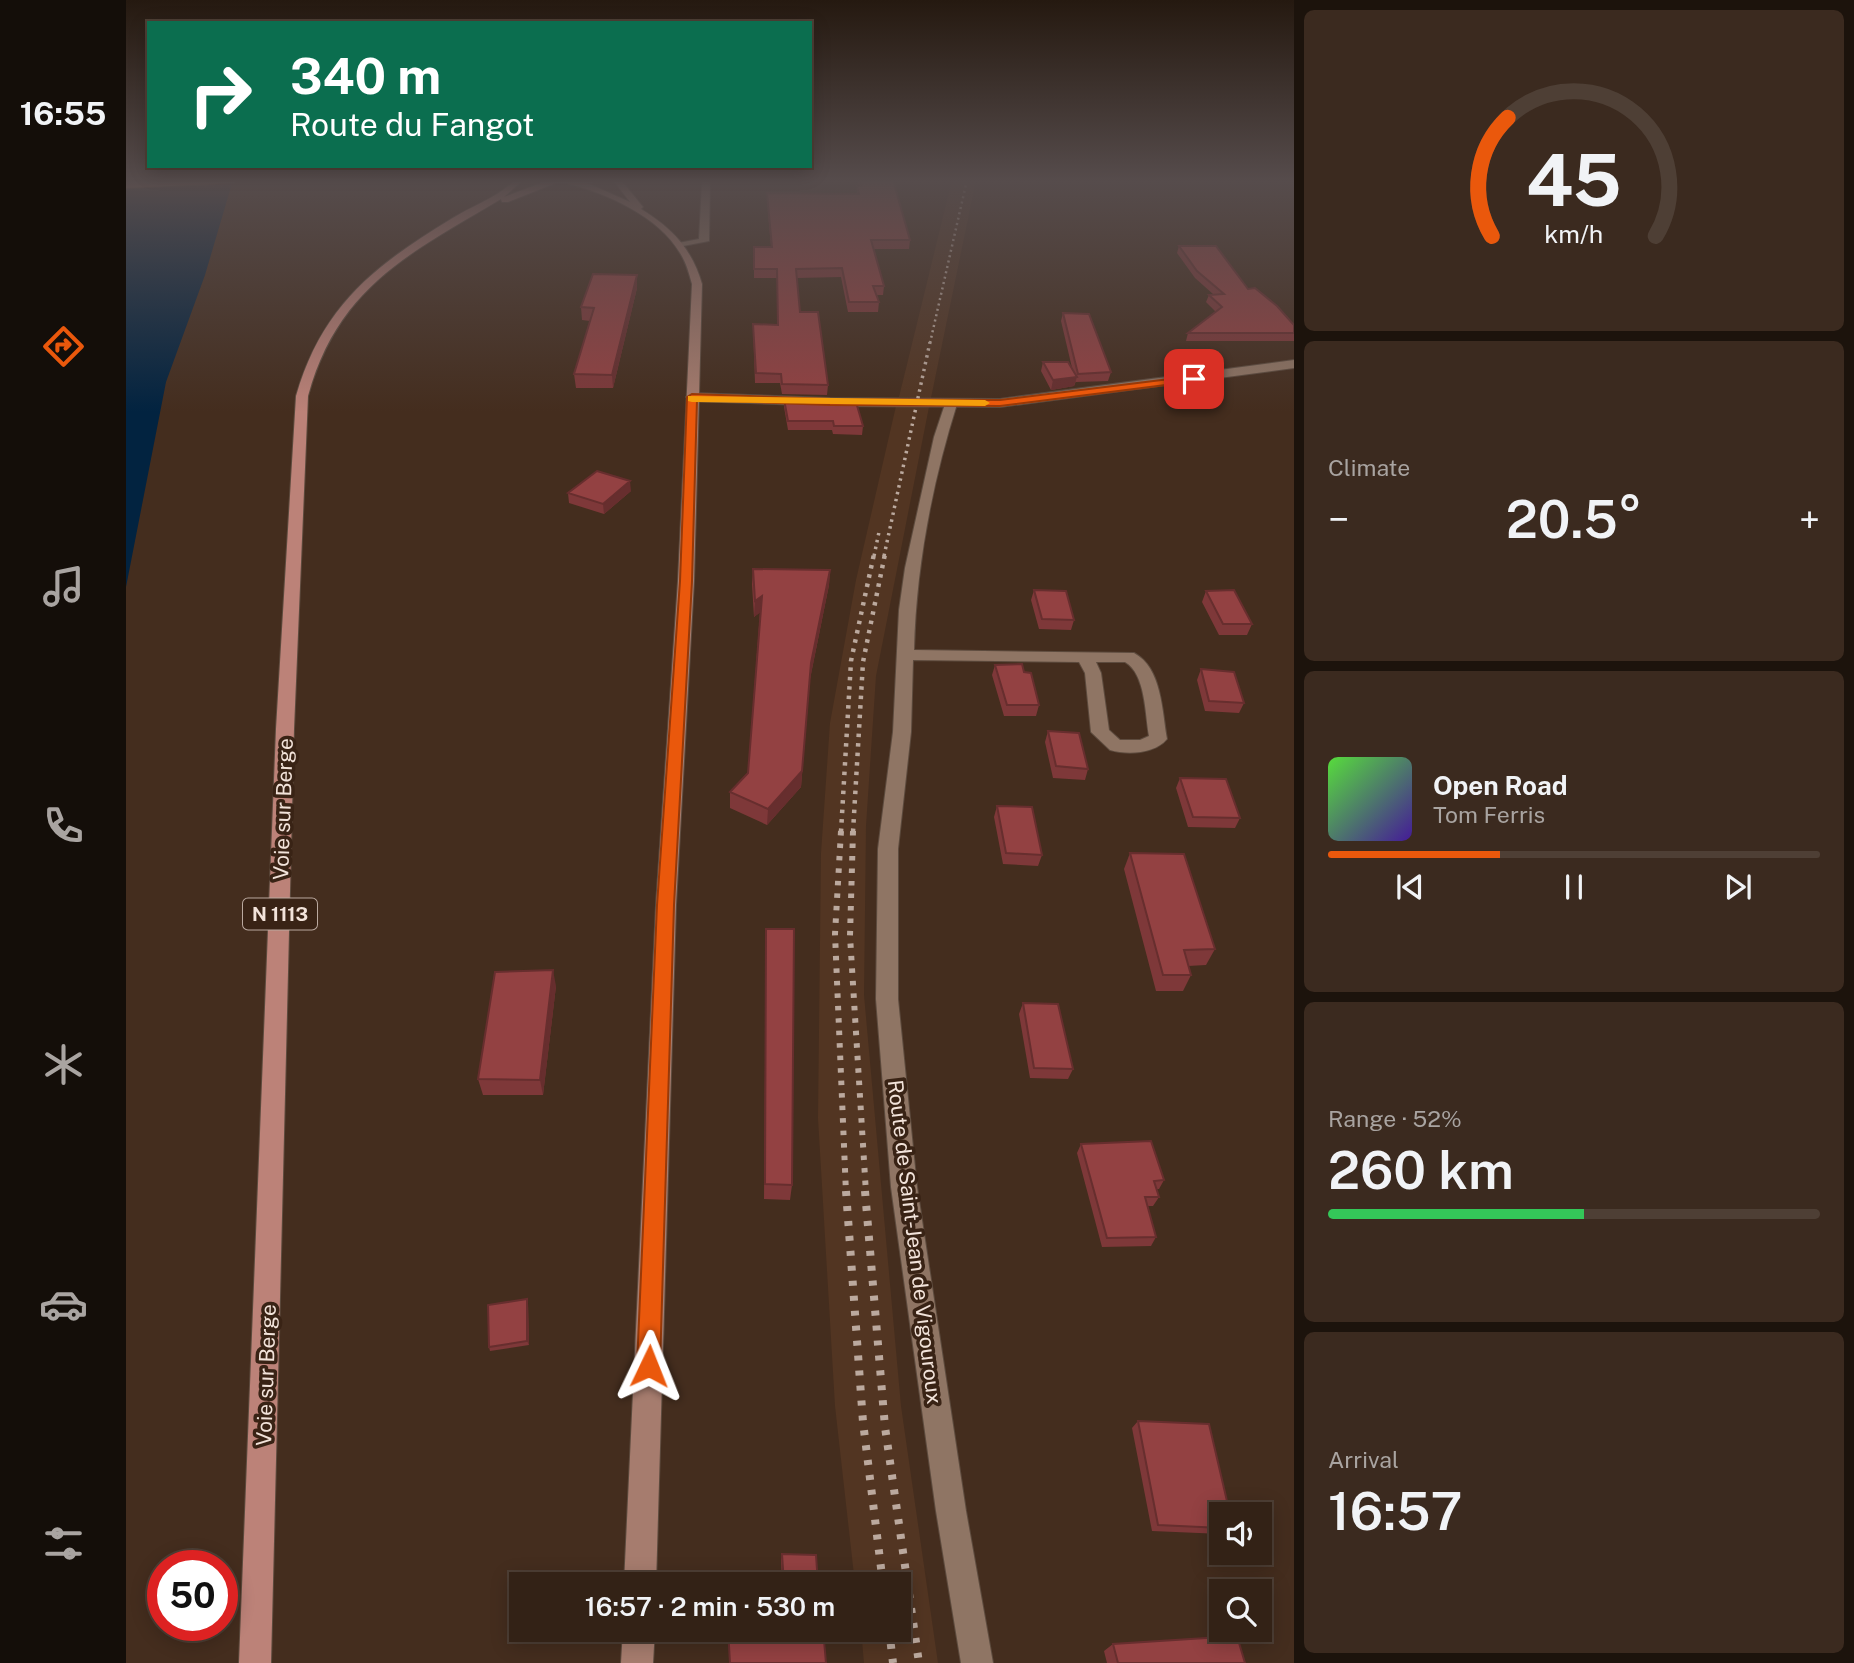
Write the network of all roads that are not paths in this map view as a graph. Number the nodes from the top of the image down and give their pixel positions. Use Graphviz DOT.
graph roads {
  1 [pos="399,258"];
  2 [pos="688,258"];
  3 [pos="1294,364"];
  4 [pos="692,397"];
  5 [pos="951,404"];
  6 [pos="906,655"];
  7 [pos="1085,657"];
  8 [pos="640,1572"];
  9 [pos="638,1642"];
  10 [pos="255,1663"];
  11 [pos="637,1663"];
  12 [pos="977,1663"];
  1 -- 10 [label="main road, Voie sur Berge / N 1113"];
  2 -- 4 [label="main road"];
  3 -- 5 [label="street"];
  4 -- 5 [label="street"];
  4 -- 8 [label="main road"];
  5 -- 6 [label="street, Route de Saint-Jean de Vigouroux"];
  6 -- 7 [label="street"];
  6 -- 12 [label="street, Route de Saint-Jean de Vigouroux"];
  7 -- 7 [label="street"];
  9 -- 11 [label="main road"];
}
